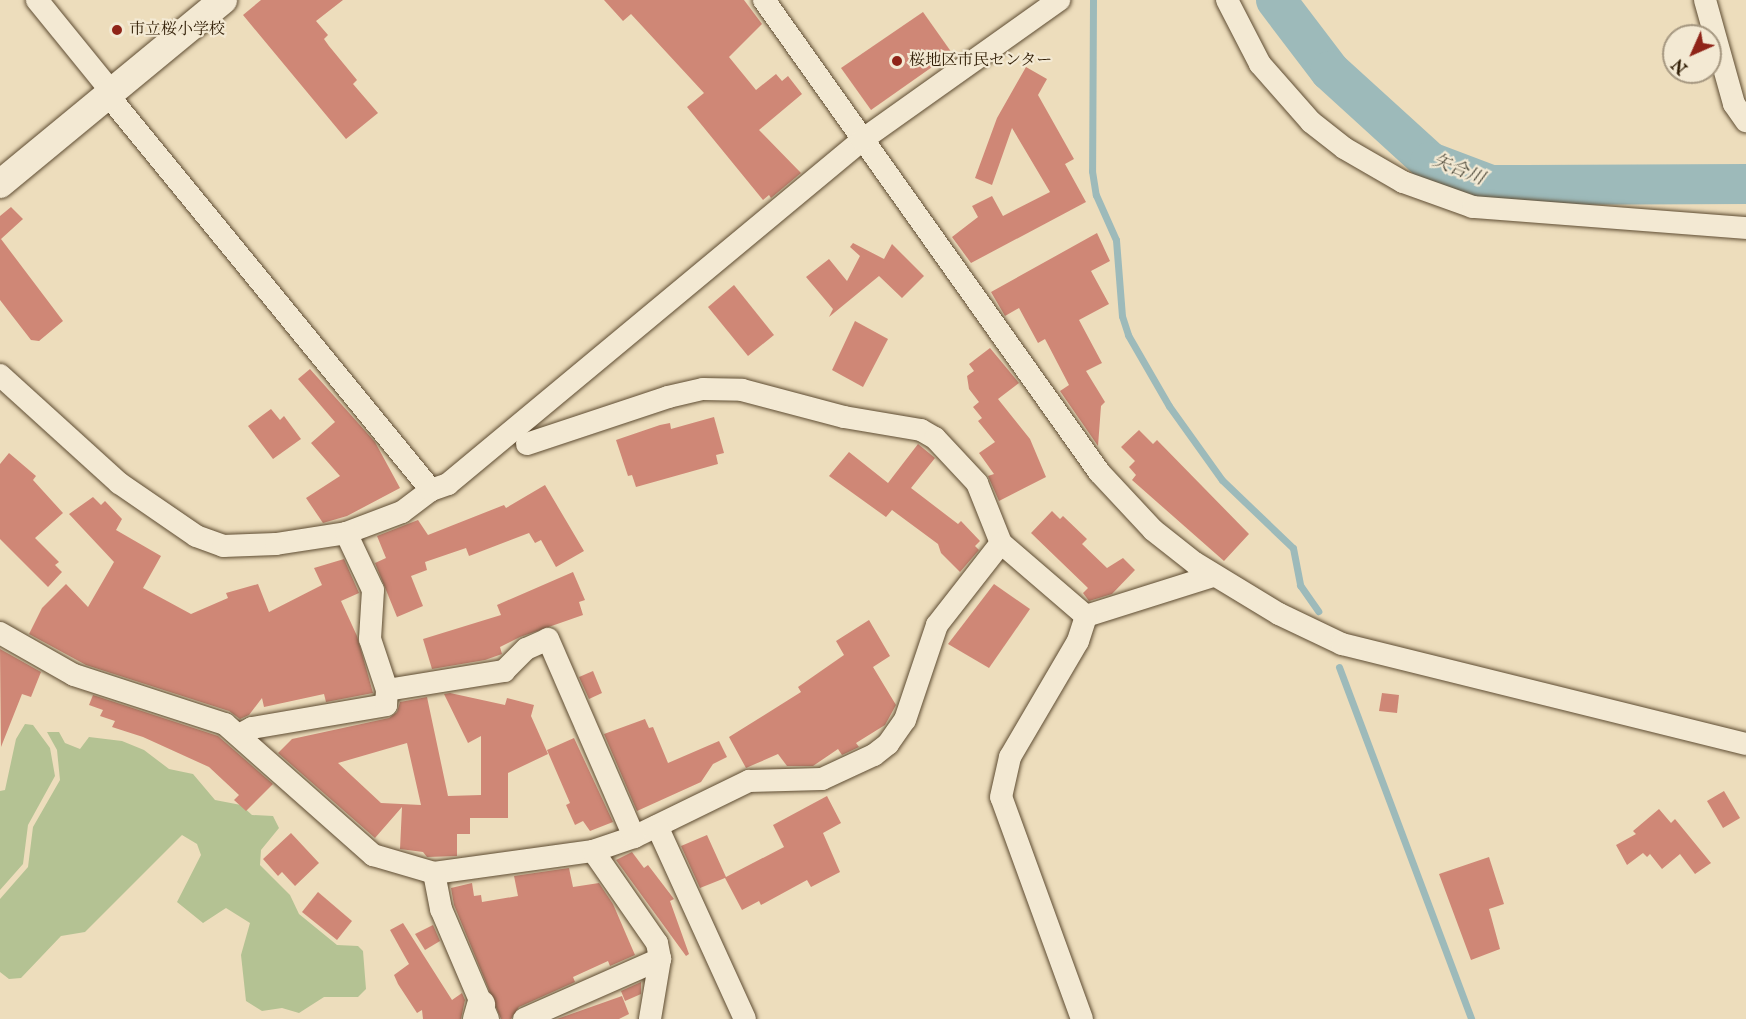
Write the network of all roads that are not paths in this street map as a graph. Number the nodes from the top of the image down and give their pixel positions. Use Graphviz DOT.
graph roads {
  1 [pos="37,0"];
  2 [pos="224,0"];
  3 [pos="764,0"];
  4 [pos="1059,0"];
  5 [pos="1227,0"];
  6 [pos="1705,0"];
  7 [pos="109,93"];
  8 [pos="1746,120"];
  9 [pos="862,141"];
  10 [pos="0,184"];
  11 [pos="1746,228"];
  12 [pos="0,375"];
  13 [pos="527,444"];
  14 [pos="431,490"];
  15 [pos="346,533"];
  16 [pos="1001,543"];
  17 [pos="1213,576"];
  18 [pos="1086,616"];
  19 [pos="0,633"];
  20 [pos="387,690"];
  21 [pos="239,735"];
  22 [pos="1746,744"];
  23 [pos="657,826"];
  24 [pos="634,837"];
  25 [pos="593,851"];
  26 [pos="434,873"];
  27 [pos="660,959"];
  28 [pos="482,1014"];
  29 [pos="524,1019"];
  30 [pos="650,1019"];
  31 [pos="745,1019"];
  32 [pos="1082,1019"];
  1 -- 7 [label="street"];
  2 -- 7 [label="street"];
  3 -- 9 [label="street"];
  4 -- 9 [label="street"];
  5 -- 11 [label="street"];
  6 -- 8 [label="street"];
  7 -- 10 [label="street"];
  7 -- 14 [label="street"];
  9 -- 14 [label="street"];
  9 -- 17 [label="street"];
  12 -- 15 [label="street"];
  13 -- 16 [label="street"];
  14 -- 15 [label="street"];
  15 -- 20 [label="street"];
  16 -- 18 [label="street"];
  16 -- 23 [label="street"];
  17 -- 18 [label="street"];
  17 -- 22 [label="street"];
  18 -- 32 [label="street"];
  19 -- 21 [label="street"];
  20 -- 21 [label="street"];
  20 -- 24 [label="street"];
  21 -- 26 [label="street"];
  23 -- 24 [label="street"];
  23 -- 31 [label="street"];
  24 -- 25 [label="street"];
  25 -- 26 [label="street"];
  25 -- 27 [label="street"];
  26 -- 28 [label="street"];
  27 -- 29 [label="street"];
  27 -- 30 [label="street"];
}
